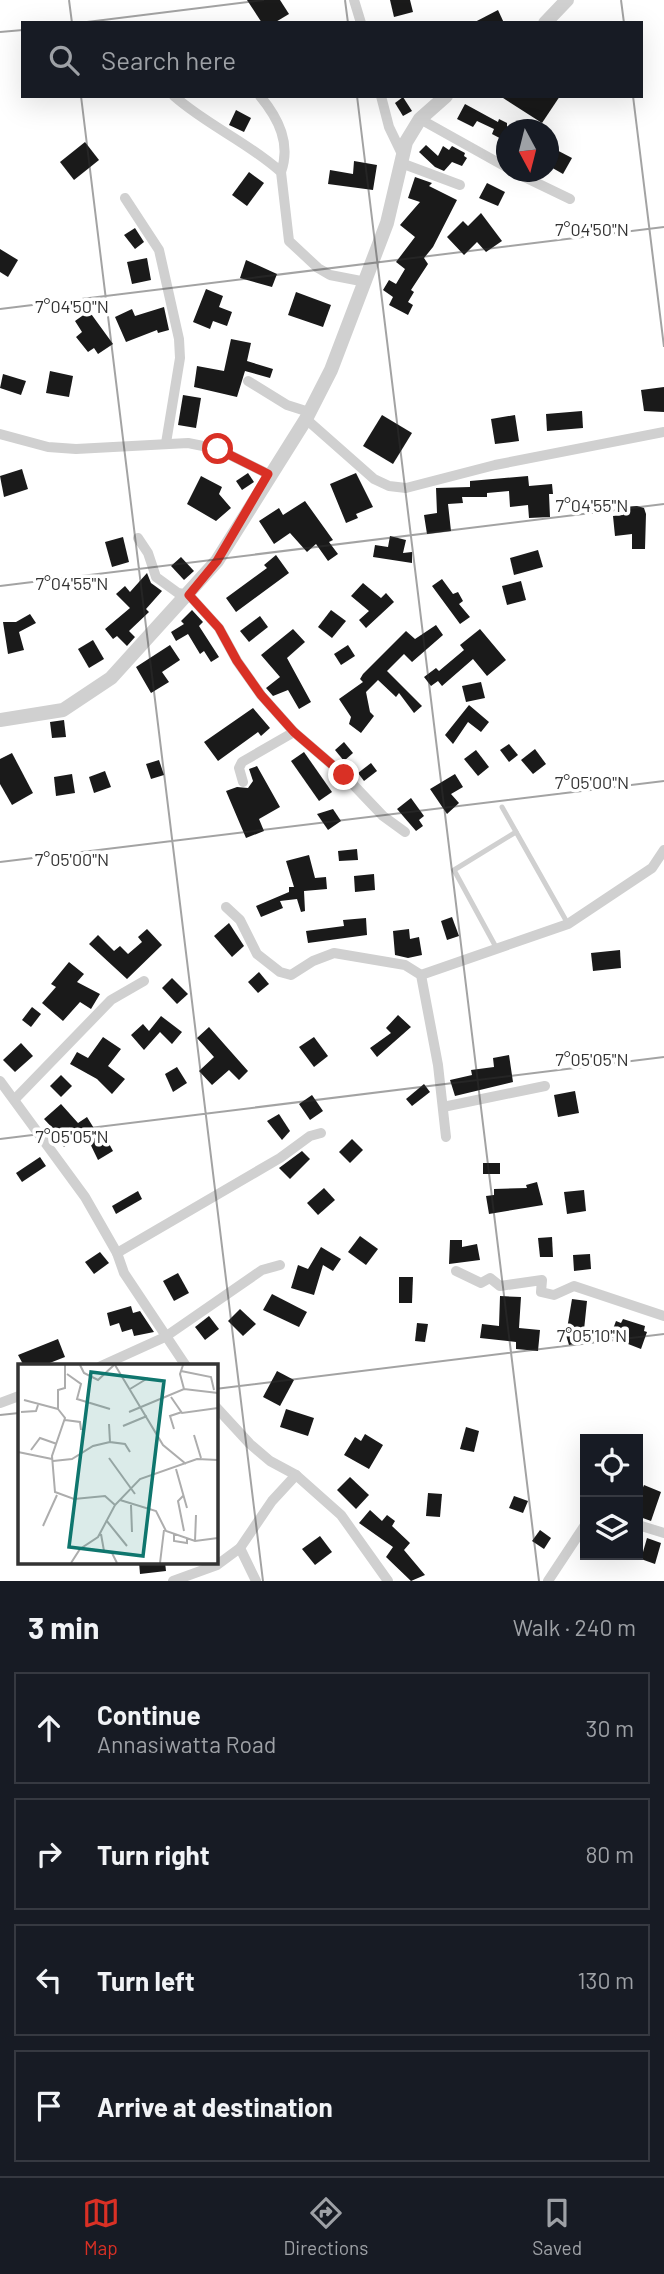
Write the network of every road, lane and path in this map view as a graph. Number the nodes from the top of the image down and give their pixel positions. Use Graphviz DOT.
graph roads {
  1 [pos="355,0"];
  2 [pos="567,0"];
  3 [pos="360,21"];
  4 [pos="548,21"];
  5 [pos="177,98"];
  6 [pos="261,98"];
  7 [pos="382,98"];
  8 [pos="444,98"];
  9 [pos="420,120"];
  10 [pos="402,158"];
  11 [pos="496,162"];
  12 [pos="281,172"];
  13 [pos="535,182"];
  14 [pos="460,185"];
  15 [pos="125,198"];
  16 [pos="570,199"];
  17 [pos="366,282"];
  18 [pos="248,382"];
  19 [pos="308,415"];
  20 [pos="664,432"];
  21 [pos="0,434"];
  22 [pos="166,443"];
  23 [pos="268,474"];
  24 [pos="138,538"];
  25 [pos="189,595"];
  26 [pos="0,720"];
  27 [pos="294,732"];
  28 [pos="243,782"];
  29 [pos="502,807"];
  30 [pos="405,832"];
  31 [pos="516,832"];
  32 [pos="664,850"];
  33 [pos="226,907"];
  34 [pos="568,924"];
  35 [pos="497,949"];
  36 [pos="421,975"];
  37 [pos="144,981"];
  38 [pos="0,1081"];
  39 [pos="545,1086"];
  40 [pos="15,1099"];
  41 [pos="443,1107"];
  42 [pos="321,1133"];
  43 [pos="446,1137"];
  44 [pos="117,1252"];
  45 [pos="280,1265"];
  46 [pos="456,1271"];
  47 [pos="664,1316"];
  48 [pos="166,1337"];
  49 [pos="105,1364"];
  50 [pos="185,1364"];
  51 [pos="18,1396"];
  52 [pos="0,1403"];
  53 [pos="217,1408"];
  54 [pos="296,1475"];
  55 [pos="643,1527"];
  56 [pos="580,1533"];
  57 [pos="664,1533"];
  58 [pos="240,1548"];
  59 [pos="173,1581"];
  60 [pos="256,1581"];
  61 [pos="388,1581"];
  62 [pos="548,1581"];
  1 -- 3 [label="street"];
  2 -- 4 [label="street"];
  5 -- 12 [label="street"];
  6 -- 12 [label="street"];
  7 -- 10 [label="street"];
  8 -- 9 [label="street"];
  9 -- 10 [label="street"];
  9 -- 11 [label="street"];
  10 -- 14 [label="street"];
  10 -- 17 [label="street"];
  12 -- 17 [label="street"];
  13 -- 16 [label="street"];
  15 -- 22 [label="street"];
  17 -- 19 [label="street"];
  18 -- 19 [label="street"];
  19 -- 20 [label="street"];
  19 -- 23 [label="street"];
  21 -- 22 [label="street"];
  22 -- 23 [label="street"];
  23 -- 25 [label="street"];
  24 -- 25 [label="street"];
  25 -- 26 [label="street"];
  25 -- 27 [label="street"];
  27 -- 28 [label="street"];
  27 -- 30 [label="street"];
  29 -- 31 [label="lane"];
  31 -- 34 [label="lane"];
  31 -- 35 [label="lane"];
  32 -- 34 [label="street"];
  33 -- 36 [label="street"];
  34 -- 35 [label="street"];
  35 -- 36 [label="street"];
  36 -- 41 [label="street"];
  37 -- 40 [label="street"];
  38 -- 40 [label="street"];
  39 -- 41 [label="street"];
  40 -- 44 [label="street"];
  41 -- 43 [label="street"];
  42 -- 44 [label="street"];
  44 -- 48 [label="street"];
  45 -- 48 [label="street"];
  46 -- 47 [label="street"];
  48 -- 49 [label="street"];
  48 -- 50 [label="street"];
  51 -- 52 [label="street"];
  53 -- 54 [label="street"];
  54 -- 58 [label="street"];
  54 -- 61 [label="street"];
  55 -- 57 [label="street"];
  56 -- 62 [label="street"];
  58 -- 59 [label="street"];
  58 -- 60 [label="street"];
}
